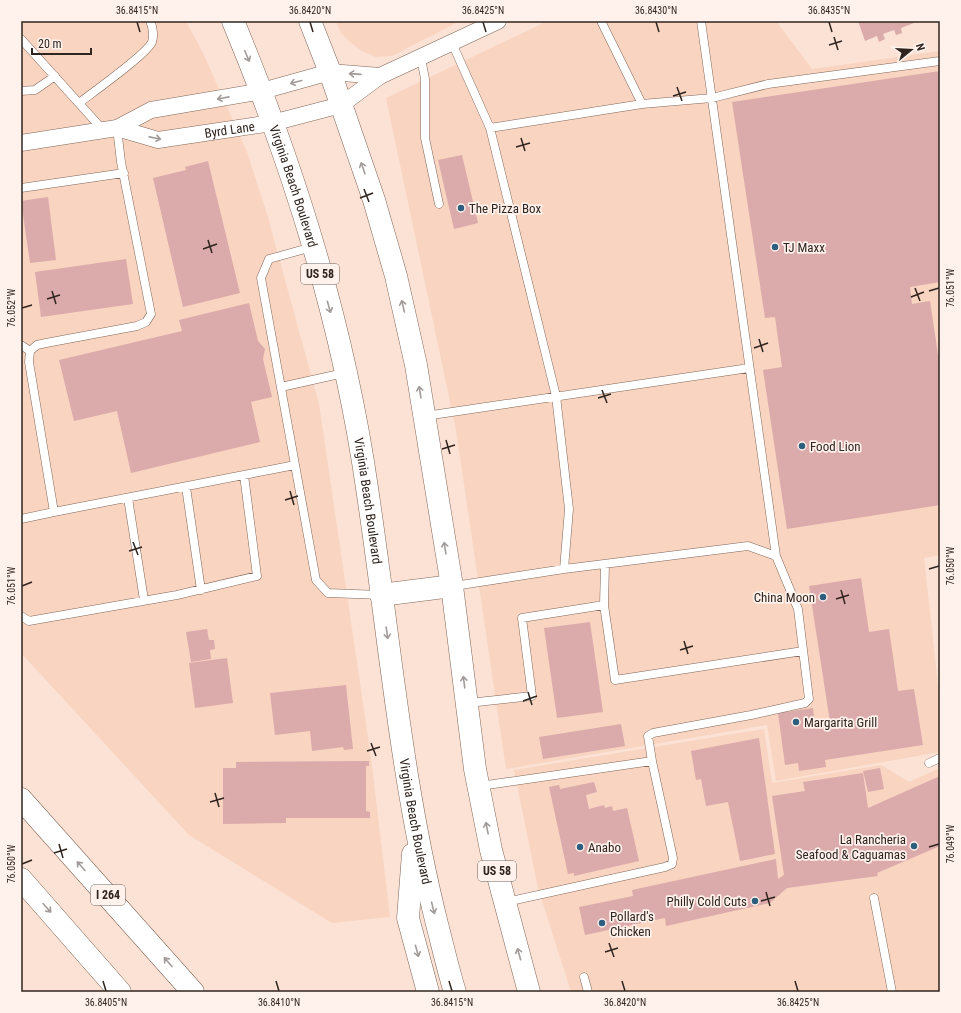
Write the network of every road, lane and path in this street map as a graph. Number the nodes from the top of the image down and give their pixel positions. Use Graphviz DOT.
graph roads {
  1 [pos="150,21"];
  2 [pos="232,21"];
  3 [pos="310,21"];
  4 [pos="498,21"];
  5 [pos="601,21"];
  6 [pos="701,21"];
  7 [pos="21,39"];
  8 [pos="452,43"];
  9 [pos="421,58"];
  10 [pos="940,61"];
  11 [pos="330,72"];
  12 [pos="55,76"];
  13 [pos="380,76"];
  14 [pos="21,91"];
  15 [pos="262,91"];
  16 [pos="712,98"];
  17 [pos="79,103"];
  18 [pos="341,104"];
  19 [pos="642,104"];
  20 [pos="272,123"];
  21 [pos="490,128"];
  22 [pos="110,129"];
  23 [pos="21,143"];
  24 [pos="124,173"];
  25 [pos="21,188"];
  26 [pos="439,204"];
  27 [pos="313,247"];
  28 [pos="21,346"];
  29 [pos="30,351"];
  30 [pos="749,368"];
  31 [pos="345,373"];
  32 [pos="281,387"];
  33 [pos="556,396"];
  34 [pos="424,416"];
  35 [pos="295,465"];
  36 [pos="244,476"];
  37 [pos="186,487"];
  38 [pos="128,498"];
  39 [pos="54,512"];
  40 [pos="21,518"];
  41 [pos="776,556"];
  42 [pos="605,564"];
  43 [pos="564,568"];
  44 [pos="452,586"];
  45 [pos="201,590"];
  46 [pos="381,595"];
  47 [pos="144,600"];
  48 [pos="604,605"];
  49 [pos="21,616"];
  50 [pos="803,651"];
  51 [pos="467,703"];
  52 [pos="940,758"];
  53 [pos="652,761"];
  54 [pos="929,763"];
  55 [pos="479,786"];
  56 [pos="21,799"];
  57 [pos="415,829"];
  58 [pos="21,879"];
  59 [pos="874,898"];
  60 [pos="504,902"];
  61 [pos="584,977"];
  62 [pos="120,992"];
  63 [pos="193,992"];
  64 [pos="428,992"];
  65 [pos="455,992"];
  66 [pos="529,992"];
  67 [pos="588,992"];
  68 [pos="892,992"];
  1 -- 17 [label="lane"];
  2 -- 15 [label="main road, Virginia Beach Boulevard / US 58, one-way"];
  3 -- 11 [label="main road, US 58"];
  4 -- 8 [label="street, Byrd Lane"];
  5 -- 19 [label="lane"];
  6 -- 16 [label="lane"];
  7 -- 12 [label="lane"];
  8 -- 9 [label="street, Byrd Lane"];
  8 -- 21 [label="lane"];
  9 -- 13 [label="street, Byrd Lane"];
  9 -- 26 [label="lane"];
  10 -- 16 [label="lane"];
  13 -- 11 [label="street, Byrd Lane, one-way"];
  11 -- 15 [label="street, Byrd Lane, one-way"];
  11 -- 18 [label="main road, US 58"];
  12 -- 14 [label="lane"];
  12 -- 17 [label="lane"];
  13 -- 18 [label="street, Byrd Lane"];
  15 -- 20 [label="main road, Virginia Beach Boulevard / US 58"];
  15 -- 22 [label="street, Byrd Lane, one-way"];
  16 -- 19 [label="lane"];
  16 -- 30 [label="lane"];
  17 -- 22 [label="lane"];
  18 -- 20 [label="street, Byrd Lane"];
  34 -- 18 [label="main road, US 58, one-way"];
  19 -- 21 [label="lane"];
  22 -- 20 [label="street, Byrd Lane, one-way"];
  20 -- 27 [label="main road, Virginia Beach Boulevard / US 58"];
  21 -- 33 [label="lane"];
  22 -- 23 [label="street, Byrd Lane"];
  22 -- 24 [label="lane"];
  24 -- 25 [label="lane"];
  24 -- 29 [label="lane"];
  27 -- 31 [label="main road, Virginia Beach Boulevard / US 58, one-way"];
  27 -- 32 [label="lane"];
  28 -- 29 [label="lane"];
  29 -- 39 [label="lane"];
  30 -- 33 [label="lane"];
  30 -- 41 [label="lane"];
  31 -- 32 [label="lane"];
  31 -- 46 [label="main road, Virginia Beach Boulevard / US 58"];
  32 -- 35 [label="lane"];
  33 -- 34 [label="lane"];
  33 -- 43 [label="lane"];
  44 -- 34 [label="main road, US 58, one-way"];
  35 -- 36 [label="lane"];
  35 -- 46 [label="lane"];
  36 -- 37 [label="lane"];
  36 -- 45 [label="lane"];
  37 -- 38 [label="lane"];
  37 -- 45 [label="lane"];
  38 -- 39 [label="lane"];
  38 -- 47 [label="lane"];
  39 -- 40 [label="lane"];
  41 -- 42 [label="lane"];
  41 -- 50 [label="lane"];
  42 -- 43 [label="lane"];
  42 -- 48 [label="lane"];
  43 -- 44 [label="lane"];
  44 -- 46 [label="main road"];
  51 -- 44 [label="main road, US 58, one-way"];
  45 -- 47 [label="lane"];
  46 -- 57 [label="main road, Virginia Beach Boulevard / US 58, one-way"];
  47 -- 49 [label="lane"];
  48 -- 50 [label="lane"];
  48 -- 51 [label="lane"];
  50 -- 53 [label="lane"];
  51 -- 55 [label="main road, US 58"];
  52 -- 54 [label="lane"];
  53 -- 55 [label="lane"];
  53 -- 60 [label="lane"];
  60 -- 55 [label="main road, US 58, one-way"];
  63 -- 56 [label="main road, I 264, one-way"];
  57 -- 64 [label="main road, one-way"];
  57 -- 65 [label="main road, Virginia Beach Boulevard / US 58, one-way"];
  58 -- 62 [label="main road, one-way"];
  59 -- 68 [label="lane"];
  66 -- 60 [label="main road, US 58, one-way"];
  61 -- 67 [label="lane"];
}
